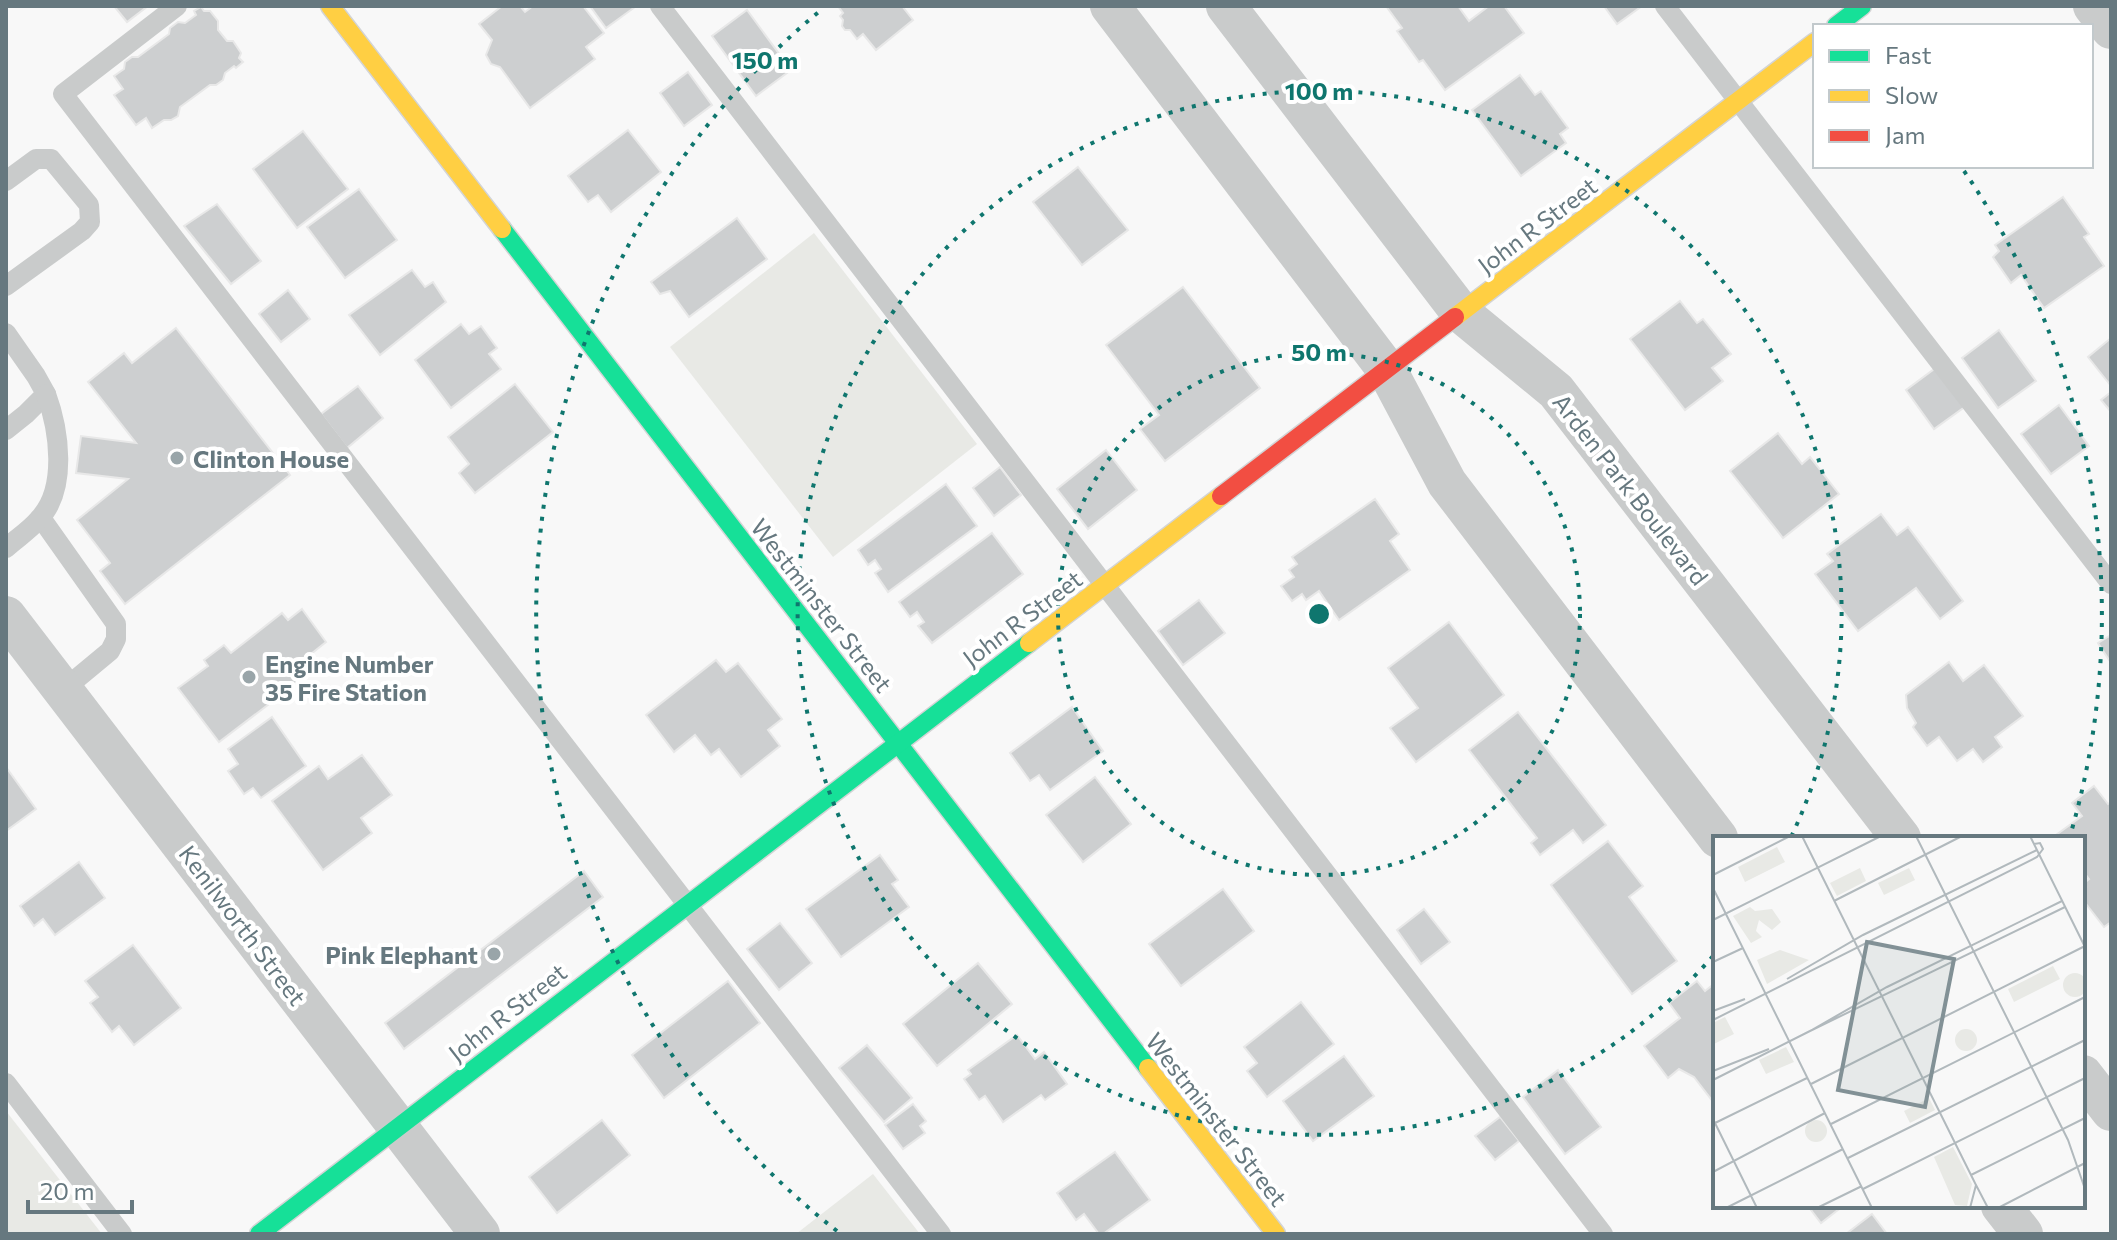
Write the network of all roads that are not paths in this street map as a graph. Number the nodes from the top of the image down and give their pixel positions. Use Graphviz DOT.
graph roads {
  1 [pos="177,6"];
  2 [pos="330,6"];
  3 [pos="660,6"];
  4 [pos="1110,6"];
  5 [pos="1226,6"];
  6 [pos="1665,6"];
  7 [pos="1862,6"];
  8 [pos="2093,6"];
  9 [pos="1839,24"];
  10 [pos="2111,29"];
  11 [pos="1813,44"];
  12 [pos="1739,101"];
  13 [pos="6,181"];
  14 [pos="6,286"];
  15 [pos="1461,313"];
  16 [pos="6,333"];
  17 [pos="1387,370"];
  18 [pos="46,394"];
  19 [pos="6,430"];
  20 [pos="41,518"];
  21 [pos="6,548"];
  22 [pos="2111,584"];
  23 [pos="1104,585"];
  24 [pos="6,616"];
  25 [pos="63,690"];
  26 [pos="898,743"];
  27 [pos="1716,836"];
  28 [pos="1899,836"];
  29 [pos="687,905"];
  30 [pos="2085,1078"];
  31 [pos="6,1083"];
  32 [pos="2111,1111"];
  33 [pos="398,1127"];
  34 [pos="2003,1208"];
  35 [pos="122,1234"];
  36 [pos="259,1234"];
  37 [pos="480,1234"];
  38 [pos="941,1234"];
  39 [pos="1276,1234"];
  40 [pos="1603,1234"];
  41 [pos="2023,1234"];
  1 -- 29 [label="lane"];
  2 -- 26 [label="street, Westminster Street"];
  3 -- 23 [label="lane"];
  4 -- 17 [label="street"];
  5 -- 15 [label="street, Arden Park Boulevard"];
  6 -- 12 [label="lane"];
  7 -- 9 [label="street"];
  8 -- 10 [label="street"];
  11 -- 12 [label="street, John R Street"];
  12 -- 15 [label="street, John R Street"];
  12 -- 22 [label="lane"];
  13 -- 14 [label="lane"];
  15 -- 17 [label="street, John R Street"];
  15 -- 28 [label="street, Arden Park Boulevard"];
  16 -- 18 [label="lane"];
  17 -- 23 [label="street, John R Street"];
  17 -- 27 [label="street"];
  18 -- 19 [label="lane"];
  18 -- 20 [label="lane"];
  20 -- 21 [label="lane"];
  20 -- 25 [label="lane"];
  23 -- 26 [label="street, John R Street"];
  23 -- 40 [label="lane"];
  24 -- 25 [label="street, Kenilworth Street"];
  25 -- 33 [label="street, Kenilworth Street"];
  26 -- 29 [label="street, John R Street"];
  26 -- 39 [label="street, Westminster Street"];
  29 -- 33 [label="street, John R Street"];
  29 -- 38 [label="lane"];
  30 -- 32 [label="street"];
  31 -- 35 [label="lane"];
  33 -- 36 [label="street, John R Street"];
  33 -- 37 [label="street, Kenilworth Street"];
  34 -- 41 [label="street"];
}
